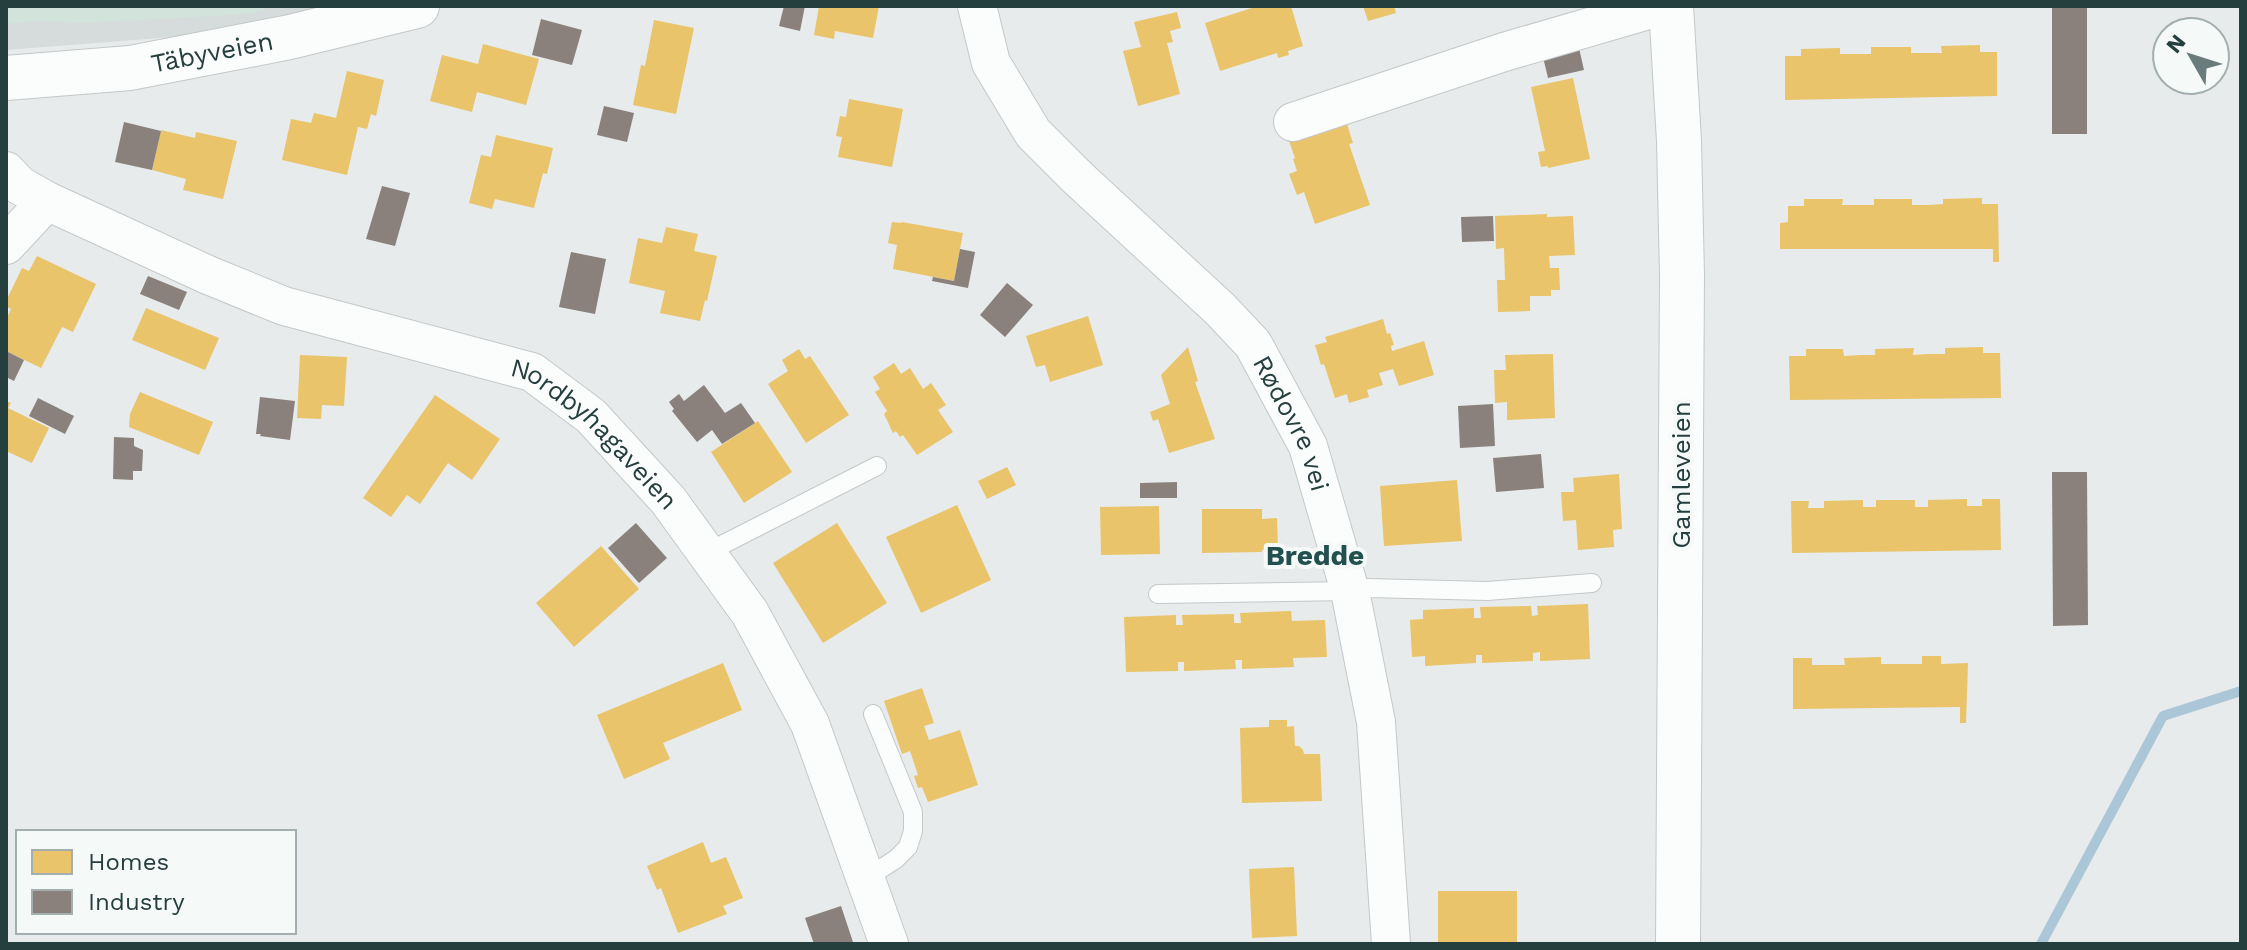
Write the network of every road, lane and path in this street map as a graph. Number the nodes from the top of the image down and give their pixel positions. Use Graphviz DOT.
graph roads {
  1 [pos="417,6"];
  2 [pos="977,6"];
  3 [pos="1671,7"];
  4 [pos="6,78"];
  5 [pos="1293,122"];
  6 [pos="6,171"];
  7 [pos="47,201"];
  8 [pos="6,245"];
  9 [pos="877,466"];
  10 [pos="706,553"];
  11 [pos="1592,583"];
  12 [pos="1350,591"];
  13 [pos="1158,594"];
  14 [pos="873,714"];
  15 [pos="865,879"];
  16 [pos="889,944"];
  17 [pos="1391,944"];
  18 [pos="1678,944"];
  1 -- 4 [label="main road, Täbyveien"];
  2 -- 12 [label="street, Rødovre vei"];
  3 -- 5 [label="street"];
  3 -- 18 [label="main road, Gamleveien"];
  6 -- 7 [label="street, Nordbyhagaveien"];
  7 -- 8 [label="street"];
  7 -- 10 [label="street, Nordbyhagaveien"];
  9 -- 10 [label="lane"];
  10 -- 15 [label="street, Nordbyhagaveien"];
  11 -- 12 [label="lane"];
  12 -- 13 [label="lane"];
  12 -- 17 [label="street, Rødovre vei"];
  14 -- 15 [label="lane"];
  15 -- 16 [label="street, Nordbyhagaveien"];
}
